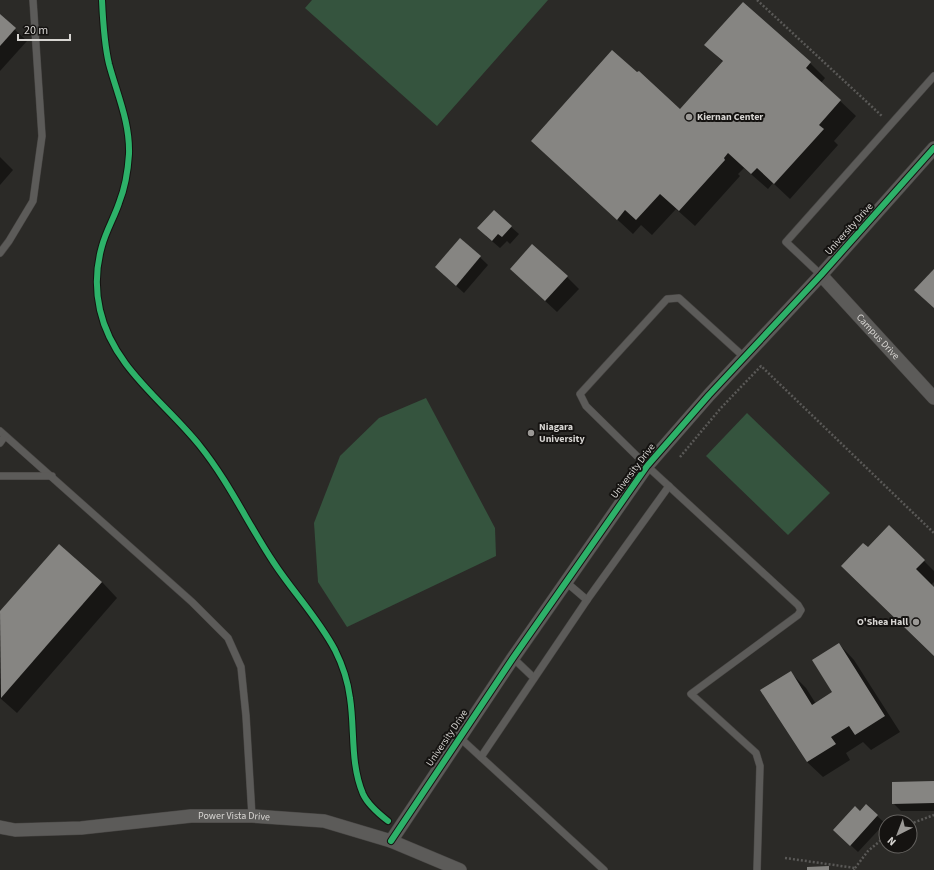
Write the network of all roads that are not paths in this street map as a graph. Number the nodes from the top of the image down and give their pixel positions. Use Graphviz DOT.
graph roads {
  1 [pos="33,0"];
  2 [pos="934,76"];
  3 [pos="934,148"];
  4 [pos="0,253"];
  5 [pos="821,275"];
  6 [pos="744,357"];
  7 [pos="934,398"];
  8 [pos="2,434"];
  9 [pos="0,443"];
  10 [pos="647,466"];
  11 [pos="0,476"];
  12 [pos="52,476"];
  13 [pos="669,486"];
  14 [pos="566,582"];
  15 [pos="587,600"];
  16 [pos="512,658"];
  17 [pos="534,678"];
  18 [pos="459,737"];
  19 [pos="481,757"];
  20 [pos="252,816"];
  21 [pos="0,827"];
  22 [pos="391,841"];
  23 [pos="460,870"];
  24 [pos="604,870"];
  25 [pos="757,870"];
  1 -- 4 [label="lane"];
  2 -- 5 [label="lane"];
  3 -- 5 [label="street, University Drive"];
  5 -- 6 [label="street, University Drive"];
  5 -- 7 [label="street, Campus Drive"];
  6 -- 10 [label="street, University Drive"];
  6 -- 10 [label="lane"];
  8 -- 9 [label="lane"];
  8 -- 12 [label="lane"];
  10 -- 13 [label="lane"];
  10 -- 14 [label="street, University Drive"];
  11 -- 12 [label="lane"];
  12 -- 20 [label="lane"];
  13 -- 15 [label="lane"];
  13 -- 25 [label="lane"];
  14 -- 15 [label="lane"];
  14 -- 16 [label="street, University Drive"];
  15 -- 17 [label="lane"];
  16 -- 17 [label="lane"];
  16 -- 18 [label="street, University Drive"];
  17 -- 19 [label="lane"];
  18 -- 19 [label="lane"];
  18 -- 22 [label="street, University Drive"];
  19 -- 24 [label="lane"];
  20 -- 21 [label="street, Power Vista Drive"];
  20 -- 22 [label="street, Power Vista Drive"];
  22 -- 23 [label="street, Power Vista Drive"];
}
